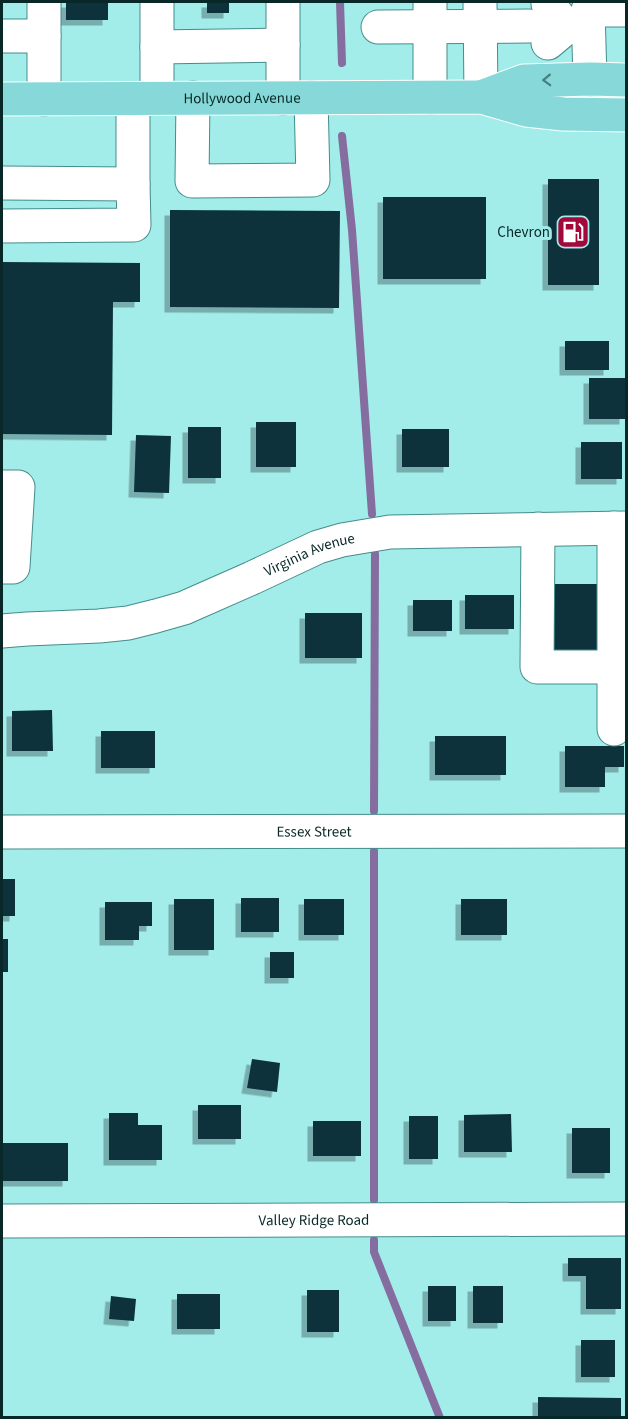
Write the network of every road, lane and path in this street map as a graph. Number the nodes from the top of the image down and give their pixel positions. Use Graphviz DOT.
graph roads {
  1 [pos="44,2"];
  2 [pos="157,2"];
  3 [pos="283,2"];
  4 [pos="627,10"];
  5 [pos="430,14"];
  6 [pos="547,18"];
  7 [pos="378,27"];
  8 [pos="2,36"];
  9 [pos="44,36"];
  10 [pos="283,45"];
  11 [pos="157,47"];
  12 [pos="590,79"];
  13 [pos="627,80"];
  14 [pos="481,97"];
  15 [pos="145,98"];
  16 [pos="193,98"];
  17 [pos="297,98"];
  18 [pos="430,98"];
  19 [pos="2,99"];
  20 [pos="44,99"];
  21 [pos="627,115"];
  22 [pos="2,183"];
  23 [pos="133,184"];
  24 [pos="2,226"];
  25 [pos="2,486"];
  26 [pos="620,528"];
  27 [pos="538,530"];
  28 [pos="2,567"];
  29 [pos="2,632"];
  30 [pos="620,667"];
  31 [pos="614,729"];
  32 [pos="627,831"];
  33 [pos="2,832"];
  34 [pos="627,1219"];
  35 [pos="2,1221"];
  1 -- 9 [label="street"];
  2 -- 11 [label="street"];
  3 -- 10 [label="street"];
  4 -- 6 [label="street"];
  5 -- 6 [label="street"];
  5 -- 7 [label="street"];
  5 -- 18 [label="street"];
  6 -- 12 [label="street"];
  6 -- 14 [label="street"];
  8 -- 9 [label="street"];
  9 -- 20 [label="street"];
  10 -- 11 [label="street"];
  10 -- 17 [label="street"];
  11 -- 15 [label="street"];
  12 -- 13 [label="main road, Hollywood Avenue"];
  12 -- 14 [label="main road, Hollywood Avenue, one-way"];
  14 -- 18 [label="main road, Hollywood Avenue"];
  14 -- 21 [label="main road, Hollywood Avenue"];
  15 -- 16 [label="main road, Hollywood Avenue"];
  15 -- 20 [label="main road, Hollywood Avenue"];
  15 -- 23 [label="street"];
  16 -- 17 [label="main road, Hollywood Avenue"];
  16 -- 17 [label="street"];
  17 -- 18 [label="main road, Hollywood Avenue"];
  19 -- 20 [label="main road, Hollywood Avenue"];
  22 -- 23 [label="street"];
  23 -- 24 [label="street"];
  25 -- 28 [label="street"];
  26 -- 27 [label="street, Virginia Avenue"];
  26 -- 30 [label="street"];
  27 -- 29 [label="street, Virginia Avenue"];
  27 -- 30 [label="street"];
  30 -- 31 [label="street"];
  32 -- 33 [label="street, Essex Street"];
  34 -- 35 [label="street, Valley Ridge Road"];
}
